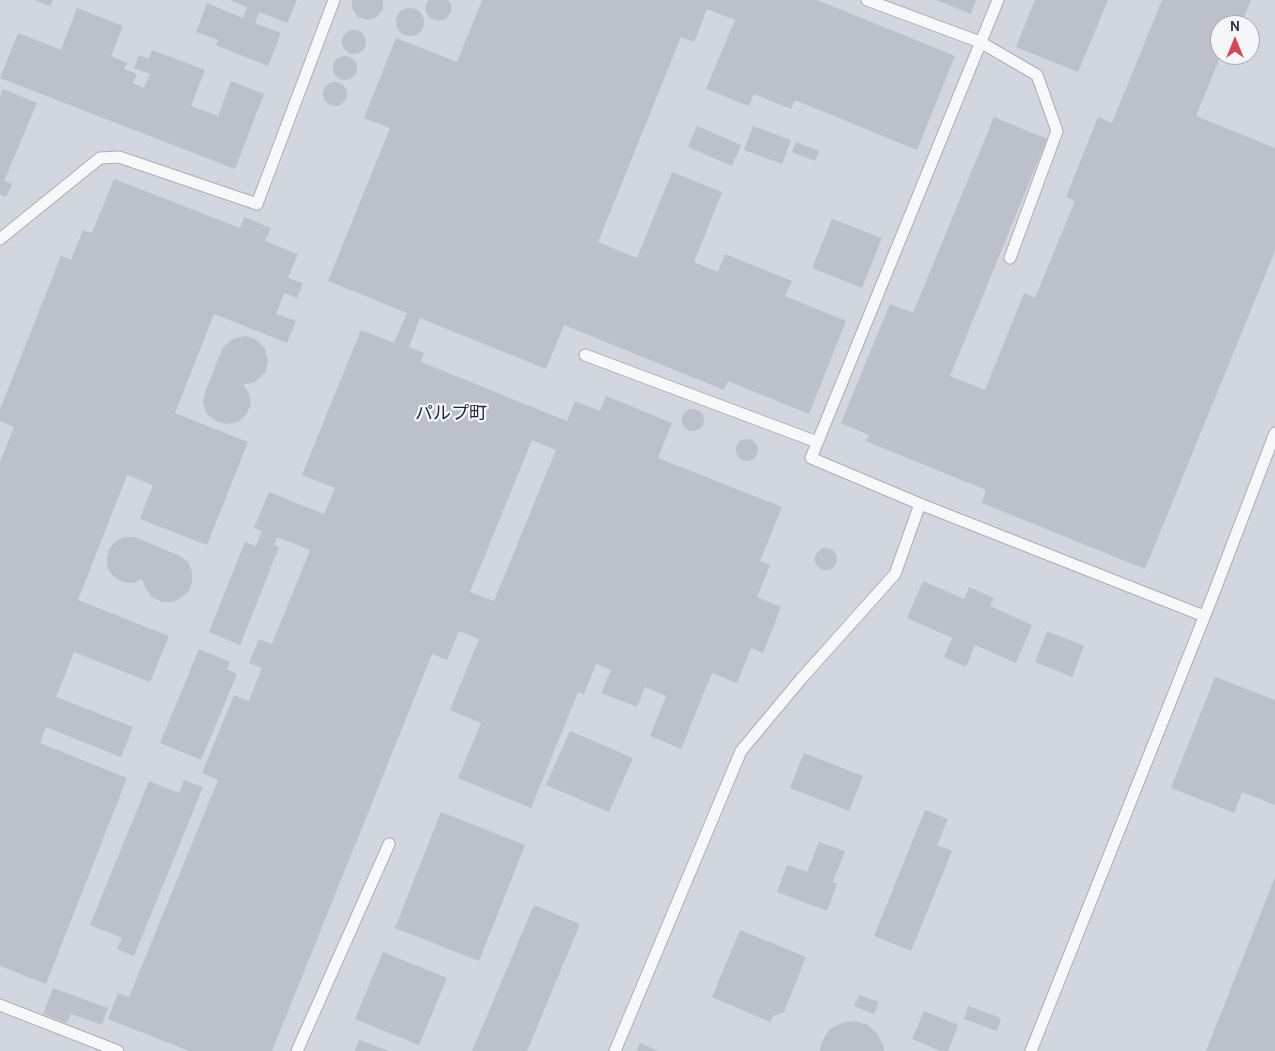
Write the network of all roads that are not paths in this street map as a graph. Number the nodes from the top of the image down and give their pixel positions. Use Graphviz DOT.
graph roads {
  1 [pos="334,0"];
  2 [pos="867,0"];
  3 [pos="998,0"];
  4 [pos="980,42"];
  5 [pos="0,239"];
  6 [pos="1010,258"];
  7 [pos="585,355"];
  8 [pos="1275,433"];
  9 [pos="818,442"];
  10 [pos="920,504"];
  11 [pos="1204,616"];
  12 [pos="389,844"];
  13 [pos="0,1005"];
  14 [pos="118,1051"];
  15 [pos="297,1051"];
  16 [pos="614,1051"];
  17 [pos="1031,1051"];
  1 -- 5 [label="lane"];
  2 -- 4 [label="lane"];
  3 -- 4 [label="lane"];
  4 -- 6 [label="lane"];
  4 -- 9 [label="lane"];
  7 -- 9 [label="lane"];
  8 -- 11 [label="lane"];
  9 -- 10 [label="lane"];
  10 -- 11 [label="lane"];
  10 -- 16 [label="lane"];
  11 -- 17 [label="lane"];
  12 -- 15 [label="lane"];
  13 -- 14 [label="lane"];
}
